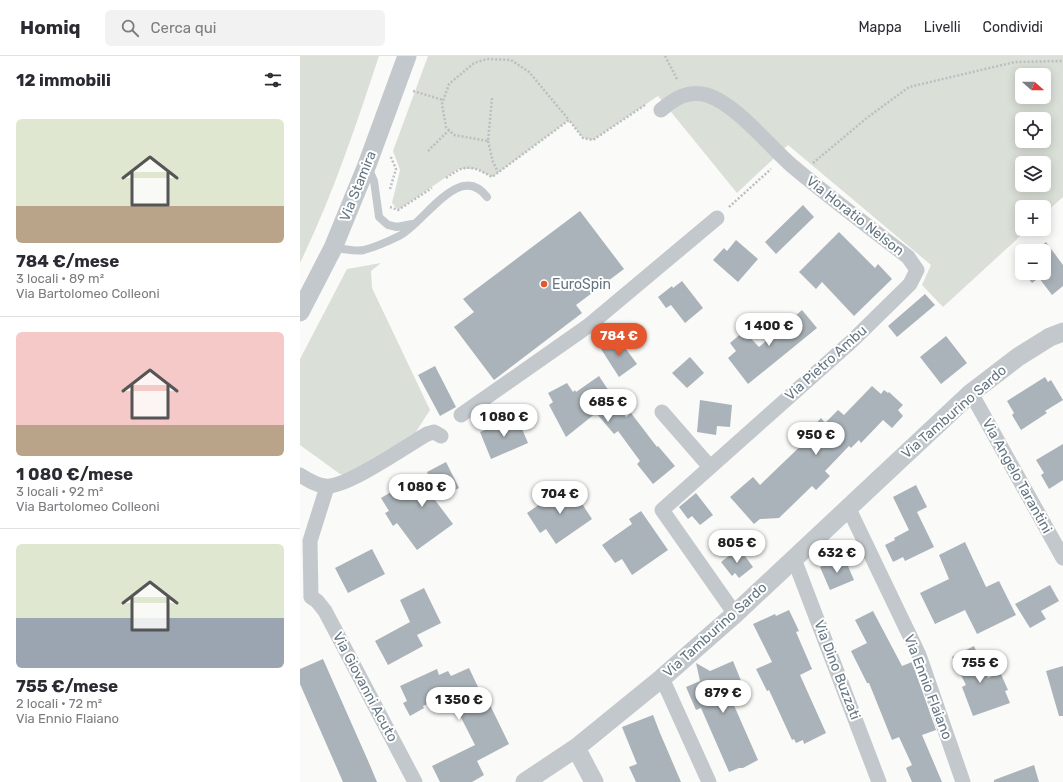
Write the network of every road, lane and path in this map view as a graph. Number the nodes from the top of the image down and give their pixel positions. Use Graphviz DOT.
graph roads {
  1 [pos="407,56"];
  2 [pos="665,56"];
  3 [pos="511,58"];
  4 [pos="1063,61"];
  5 [pos="410,90"];
  6 [pos="686,95"];
  7 [pos="492,98"];
  8 [pos="443,100"];
  9 [pos="661,110"];
  10 [pos="569,120"];
  11 [pos="449,130"];
  12 [pos="488,141"];
  13 [pos="428,151"];
  14 [pos="389,152"];
  15 [pos="367,165"];
  16 [pos="792,166"];
  17 [pos="498,172"];
  18 [pos="440,182"];
  19 [pos="434,186"];
  20 [pos="388,194"];
  21 [pos="488,197"];
  22 [pos="388,202"];
  23 [pos="717,218"];
  24 [pos="415,224"];
  25 [pos="333,248"];
  26 [pos="917,270"];
  27 [pos="300,312"];
  28 [pos="1063,332"];
  29 [pos="971,393"];
  30 [pos="662,412"];
  31 [pos="461,415"];
  32 [pos="441,436"];
  33 [pos="710,467"];
  34 [pos="300,475"];
  35 [pos="326,487"];
  36 [pos="848,507"];
  37 [pos="1063,558"];
  38 [pos="794,559"];
  39 [pos="305,599"];
  40 [pos="734,614"];
  41 [pos="662,678"];
  42 [pos="576,748"];
  43 [pos="415,782"];
  44 [pos="525,782"];
  45 [pos="594,782"];
  46 [pos="709,782"];
  47 [pos="879,782"];
  48 [pos="963,782"];
  1 -- 15 [label="street, Via Stamira"];
  2 -- 6 [label="path"];
  3 -- 8 [label="path"];
  3 -- 10 [label="path"];
  4 -- 16 [label="path"];
  5 -- 8 [label="path"];
  6 -- 9 [label="street"];
  6 -- 16 [label="street, Via Horatio Nelson"];
  7 -- 12 [label="path"];
  8 -- 11 [label="path"];
  9 -- 10 [label="path"];
  10 -- 17 [label="path"];
  11 -- 12 [label="path"];
  11 -- 13 [label="path"];
  12 -- 17 [label="path"];
  14 -- 20 [label="path"];
  15 -- 24 [label="lane"];
  15 -- 25 [label="street, Via Stamira"];
  16 -- 23 [label="path"];
  16 -- 26 [label="street, Via Horatio Nelson"];
  17 -- 18 [label="path"];
  19 -- 22 [label="path"];
  21 -- 24 [label="lane"];
  23 -- 31 [label="street"];
  24 -- 25 [label="lane"];
  25 -- 27 [label="street, Via Stamira"];
  26 -- 33 [label="street, Via Pietro Ambu"];
  28 -- 29 [label="street, Via Tamburino Sardo"];
  29 -- 36 [label="street, Via Tamburino Sardo"];
  29 -- 37 [label="street, Via Angelo Tarantini"];
  30 -- 33 [label="street"];
  32 -- 35 [label="street"];
  33 -- 40 [label="street, Via Pietro Ambu"];
  34 -- 35 [label="street"];
  35 -- 39 [label="street"];
  36 -- 38 [label="street, Via Tamburino Sardo"];
  36 -- 48 [label="street, Via Ennio Flaiano"];
  38 -- 40 [label="street, Via Tamburino Sardo"];
  38 -- 47 [label="street, Via Dino Buzzati"];
  39 -- 43 [label="street, Via Giovanni Acuto"];
  40 -- 41 [label="street, Via Tamburino Sardo"];
  41 -- 42 [label="street, Via Tamburino Sardo"];
  41 -- 46 [label="street"];
  42 -- 44 [label="street, Via Tamburino Sardo"];
  42 -- 45 [label="street"];
}
